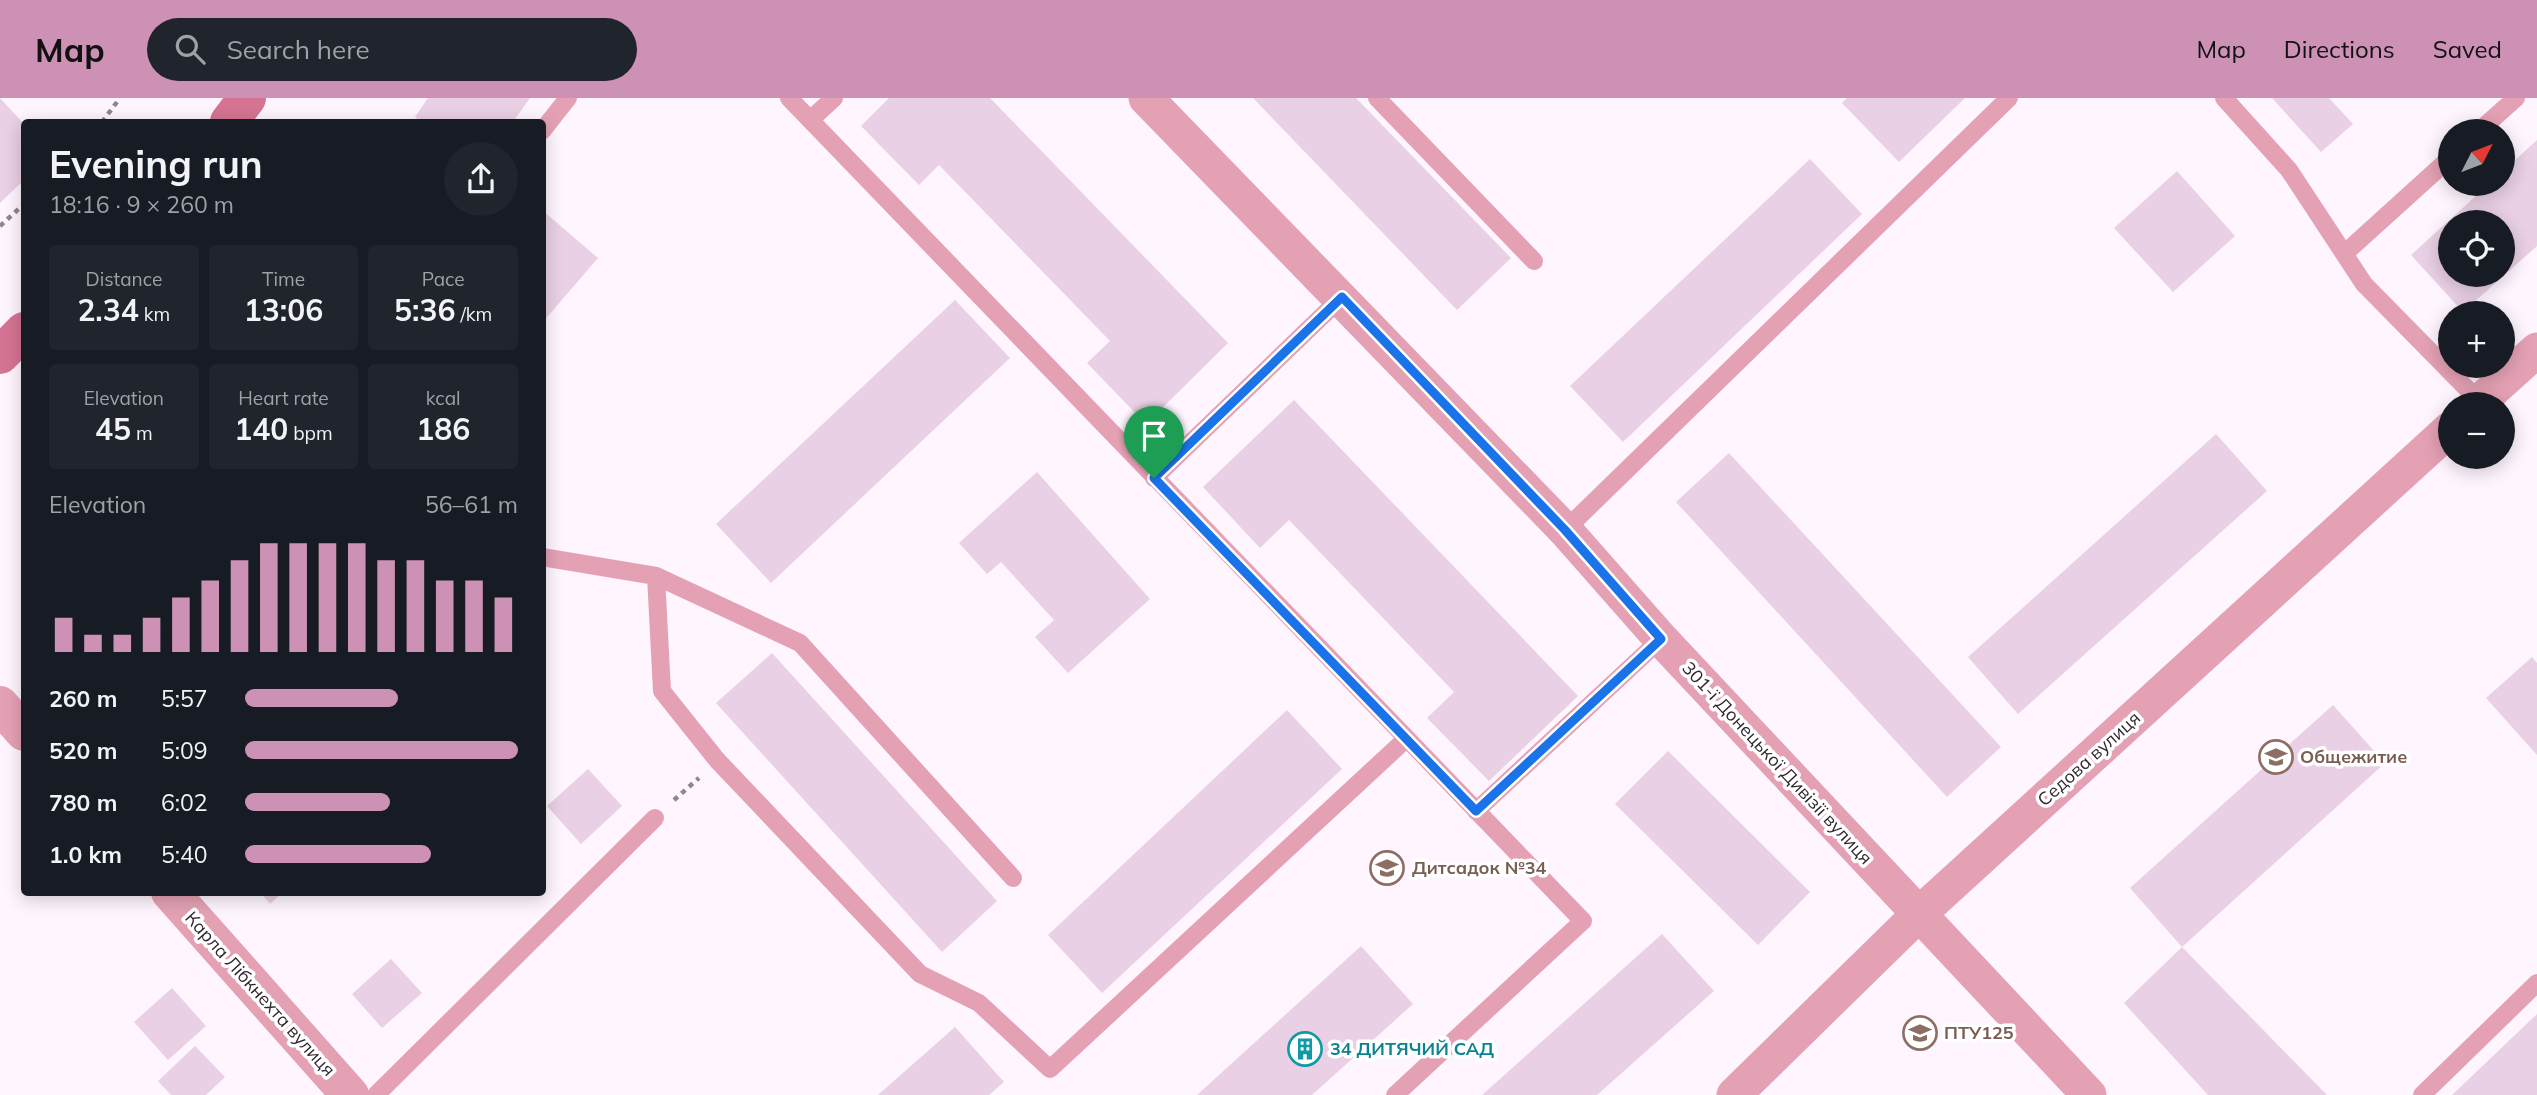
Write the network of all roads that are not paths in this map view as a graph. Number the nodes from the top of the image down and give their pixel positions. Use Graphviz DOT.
graph roads {
  1 [pos="247,98"];
  2 [pos="568,98"];
  3 [pos="789,98"];
  4 [pos="834,98"];
  5 [pos="1146,98"];
  6 [pos="1377,98"];
  7 [pos="2009,98"];
  8 [pos="2224,98"];
  9 [pos="2516,98"];
  10 [pos="231,119"];
  11 [pos="2492,119"];
  12 [pos="810,120"];
  13 [pos="546,126"];
  14 [pos="2438,169"];
  15 [pos="2344,254"];
  16 [pos="1534,261"];
  17 [pos="1342,297"];
  18 [pos="21,334"];
  19 [pos="0,355"];
  20 [pos="2533,361"];
  21 [pos="2468,392"];
  22 [pos="2493,392"];
  23 [pos="2438,440"];
  24 [pos="1154,478"];
  25 [pos="1565,530"];
  26 [pos="546,558"];
  27 [pos="656,576"];
  28 [pos="1661,639"];
  29 [pos="0,705"];
  30 [pos="21,729"];
  31 [pos="1406,739"];
  32 [pos="1476,811"];
  33 [pos="655,818"];
  34 [pos="1013,878"];
  35 [pos="174,896"];
  36 [pos="1919,914"];
  37 [pos="2537,982"];
  38 [pos="350,1095"];
  39 [pos="376,1095"];
  40 [pos="1395,1095"];
  41 [pos="1734,1095"];
  42 [pos="2089,1095"];
  43 [pos="2422,1095"];
  1 -- 10 [label="main road"];
  2 -- 13 [label="lane"];
  3 -- 12 [label="lane"];
  4 -- 12 [label="lane"];
  5 -- 17 [label="street, 301-ї Донецької Дивізії вулиця"];
  6 -- 16 [label="lane"];
  7 -- 25 [label="lane"];
  8 -- 15 [label="lane"];
  9 -- 11 [label="lane"];
  12 -- 24 [label="lane"];
  14 -- 15 [label="lane"];
  15 -- 21 [label="lane"];
  17 -- 24 [label="lane"];
  17 -- 25 [label="street, 301-ї Донецької Дивізії вулиця"];
  18 -- 19 [label="main road"];
  20 -- 22 [label="street"];
  23 -- 36 [label="street, Седова вулиця"];
  24 -- 31 [label="lane"];
  25 -- 28 [label="street, 301-ї Донецької Дивізії вулиця"];
  26 -- 27 [label="lane"];
  27 -- 31 [label="lane"];
  27 -- 34 [label="lane"];
  28 -- 32 [label="lane"];
  28 -- 36 [label="street, 301-ї Донецької Дивізії вулиця"];
  29 -- 30 [label="street"];
  31 -- 32 [label="lane"];
  32 -- 40 [label="lane"];
  33 -- 39 [label="lane"];
  35 -- 38 [label="street, Карла Лібкнехта вулиця"];
  36 -- 41 [label="street, Седова вулиця"];
  36 -- 42 [label="street, 301-ї Донецької Дивізії вулиця"];
  37 -- 43 [label="lane"];
}
